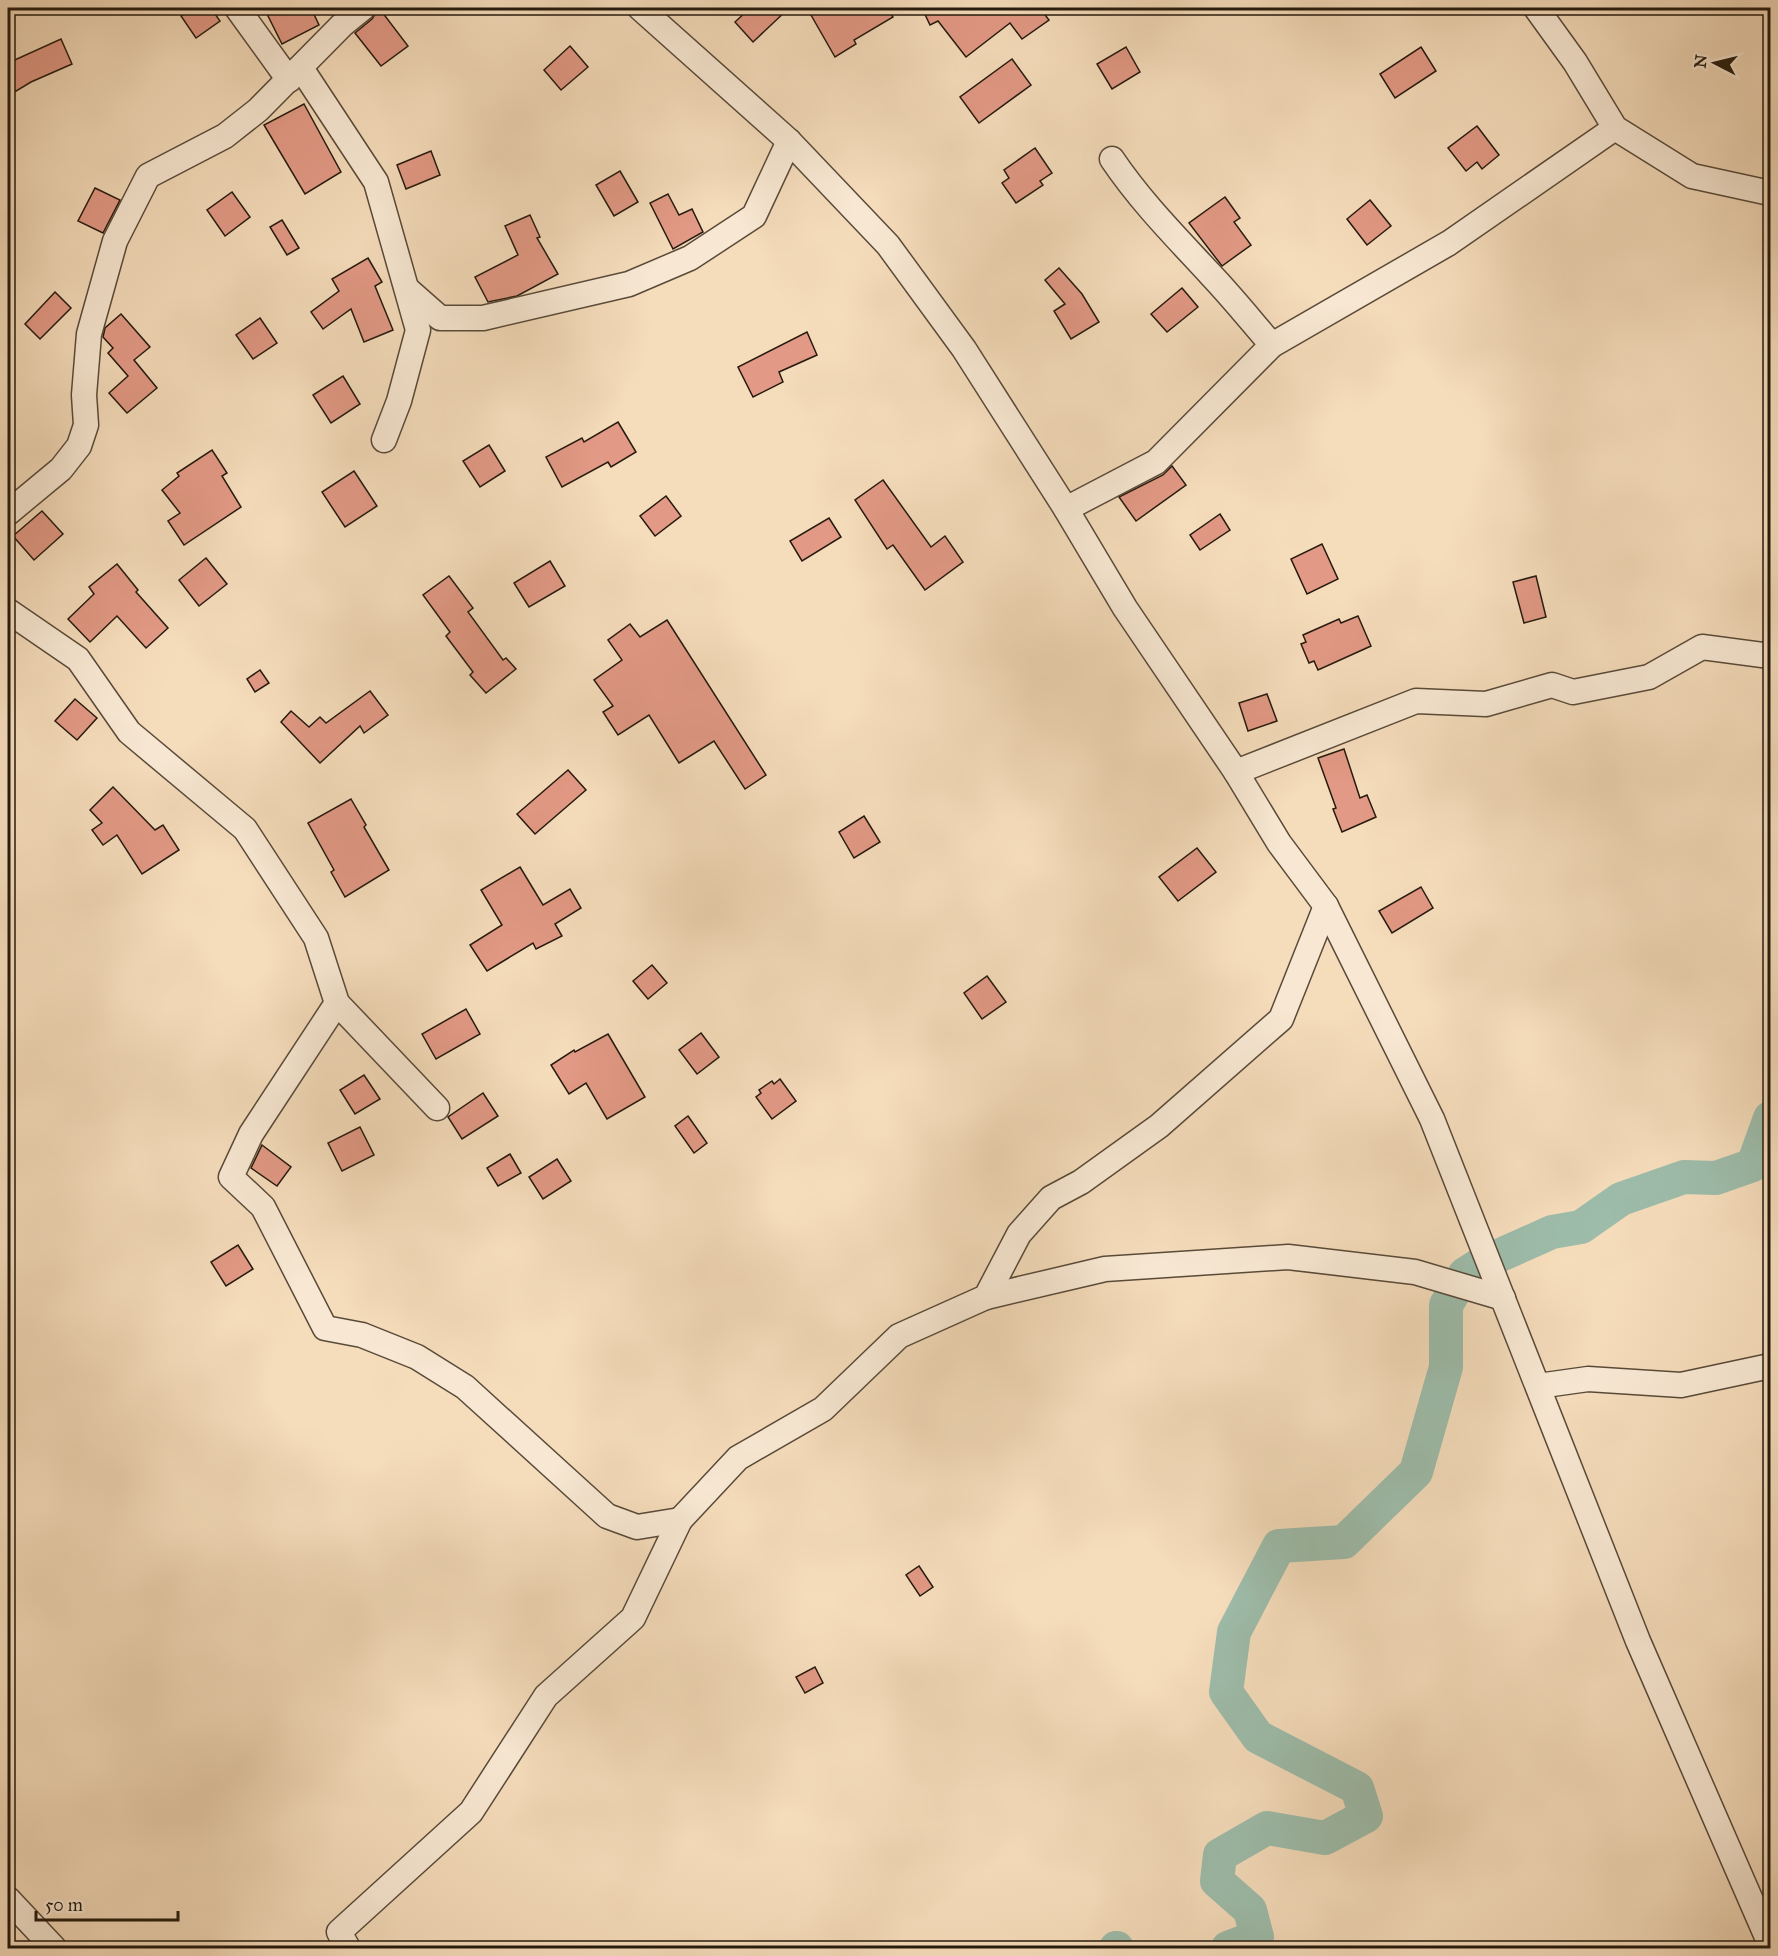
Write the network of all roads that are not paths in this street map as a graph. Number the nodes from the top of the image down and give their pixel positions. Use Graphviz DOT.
graph roads {
  1 [pos="237,8"];
  2 [pos="363,8"];
  3 [pos="640,8"];
  4 [pos="1536,8"];
  5 [pos="295,74"];
  6 [pos="1615,128"];
  7 [pos="789,141"];
  8 [pos="1112,159"];
  9 [pos="1770,193"];
  10 [pos="407,289"];
  11 [pos="1272,345"];
  12 [pos="384,440"];
  13 [pos="1066,509"];
  14 [pos="8,513"];
  15 [pos="8,611"];
  16 [pos="1770,656"];
  17 [pos="1236,772"];
  18 [pos="1326,906"];
  19 [pos="337,1003"];
  20 [pos="437,1108"];
  21 [pos="986,1297"];
  22 [pos="1503,1298"];
  23 [pos="1770,1366"];
  24 [pos="1538,1386"];
  25 [pos="680,1520"];
  26 [pos="8,1899"];
  27 [pos="1770,1944"];
  28 [pos="54,1948"];
  29 [pos="347,1948"];
  1 -- 5 [label="street"];
  2 -- 5 [label="street"];
  3 -- 7 [label="street"];
  4 -- 6 [label="street"];
  5 -- 10 [label="street"];
  5 -- 14 [label="street"];
  6 -- 9 [label="street"];
  6 -- 11 [label="street"];
  7 -- 10 [label="street"];
  7 -- 13 [label="street"];
  8 -- 11 [label="street"];
  10 -- 12 [label="street"];
  11 -- 13 [label="street"];
  13 -- 17 [label="street"];
  15 -- 19 [label="street"];
  16 -- 17 [label="street"];
  17 -- 18 [label="street"];
  18 -- 21 [label="street"];
  18 -- 22 [label="street"];
  19 -- 20 [label="street"];
  19 -- 25 [label="street"];
  21 -- 22 [label="street"];
  21 -- 25 [label="street"];
  22 -- 24 [label="street"];
  23 -- 24 [label="street"];
  24 -- 27 [label="street"];
  25 -- 29 [label="street"];
  26 -- 28 [label="street"];
}
